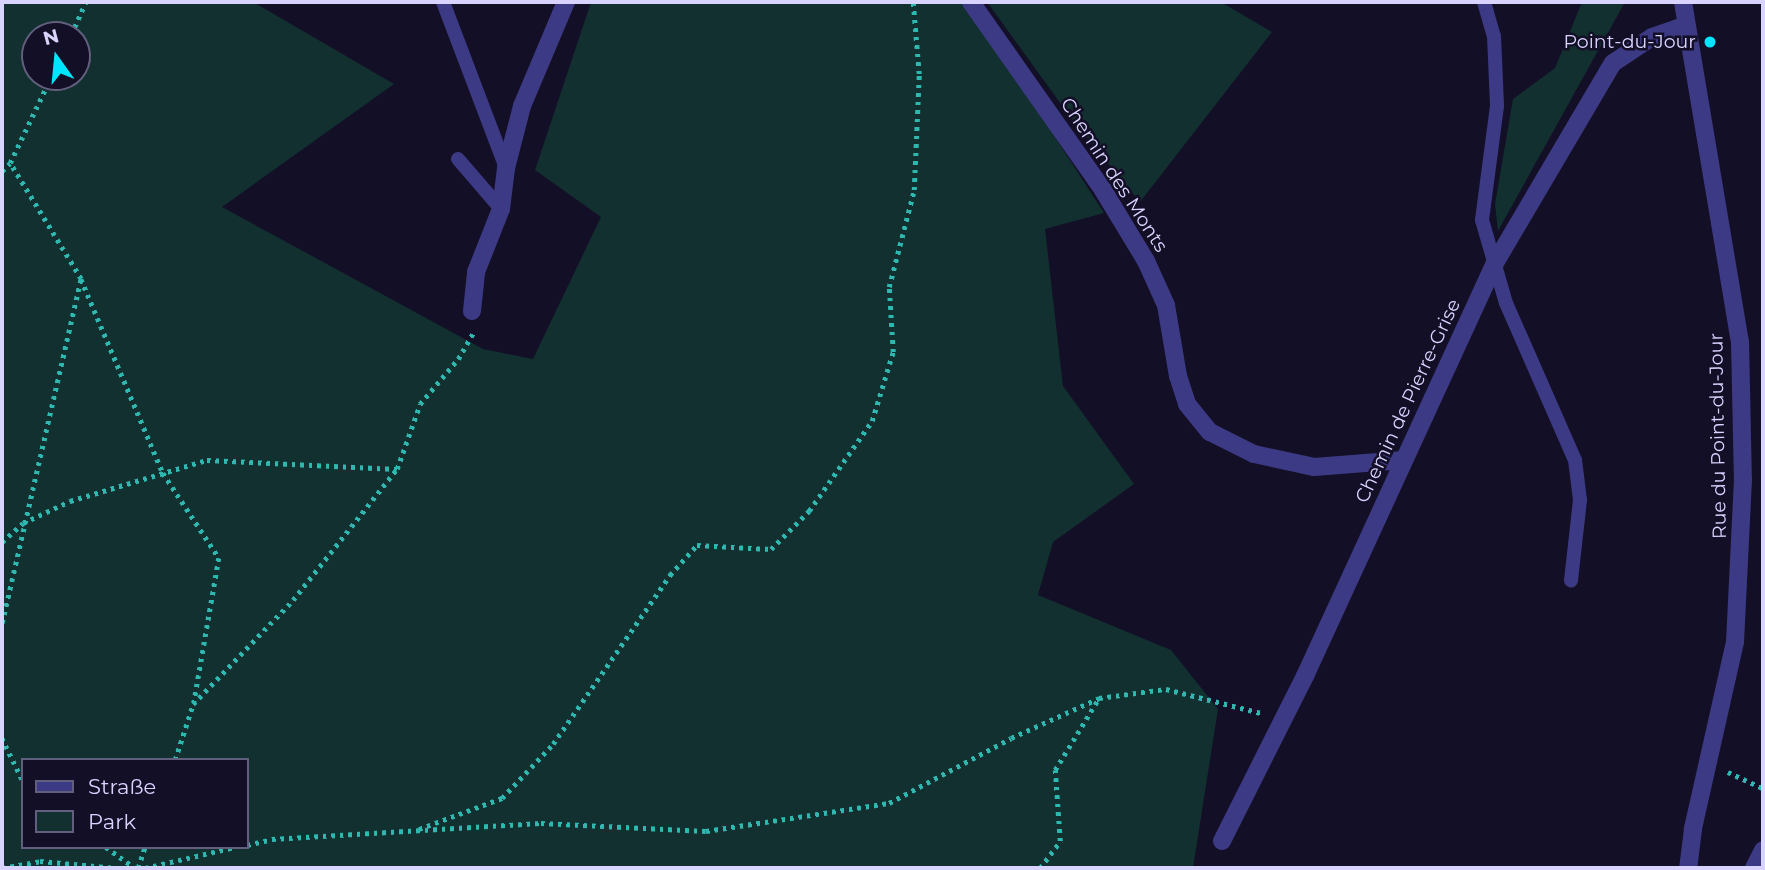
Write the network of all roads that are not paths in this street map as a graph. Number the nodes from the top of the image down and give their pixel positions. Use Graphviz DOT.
graph roads {
  1 [pos="443,2"];
  2 [pos="566,2"];
  3 [pos="971,2"];
  4 [pos="1484,2"];
  5 [pos="1682,2"];
  6 [pos="1686,25"];
  7 [pos="458,159"];
  8 [pos="506,168"];
  9 [pos="501,209"];
  10 [pos="1495,264"];
  11 [pos="472,311"];
  12 [pos="1404,460"];
  13 [pos="1571,580"];
  14 [pos="1222,841"];
  15 [pos="1763,850"];
  16 [pos="1688,868"];
  17 [pos="1754,868"];
  1 -- 8 [label="lane"];
  2 -- 8 [label="street"];
  3 -- 12 [label="street, Chemin des Monts"];
  4 -- 10 [label="lane"];
  5 -- 6 [label="street, Rue du Point-du-Jour"];
  6 -- 10 [label="street, Chemin de Pierre-Grise"];
  6 -- 16 [label="street, Rue du Point-du-Jour"];
  7 -- 9 [label="lane"];
  8 -- 9 [label="street"];
  9 -- 11 [label="street"];
  10 -- 12 [label="street, Chemin de Pierre-Grise"];
  10 -- 13 [label="lane"];
  12 -- 14 [label="street, Chemin de Pierre-Grise"];
  15 -- 17 [label="street"];
}
